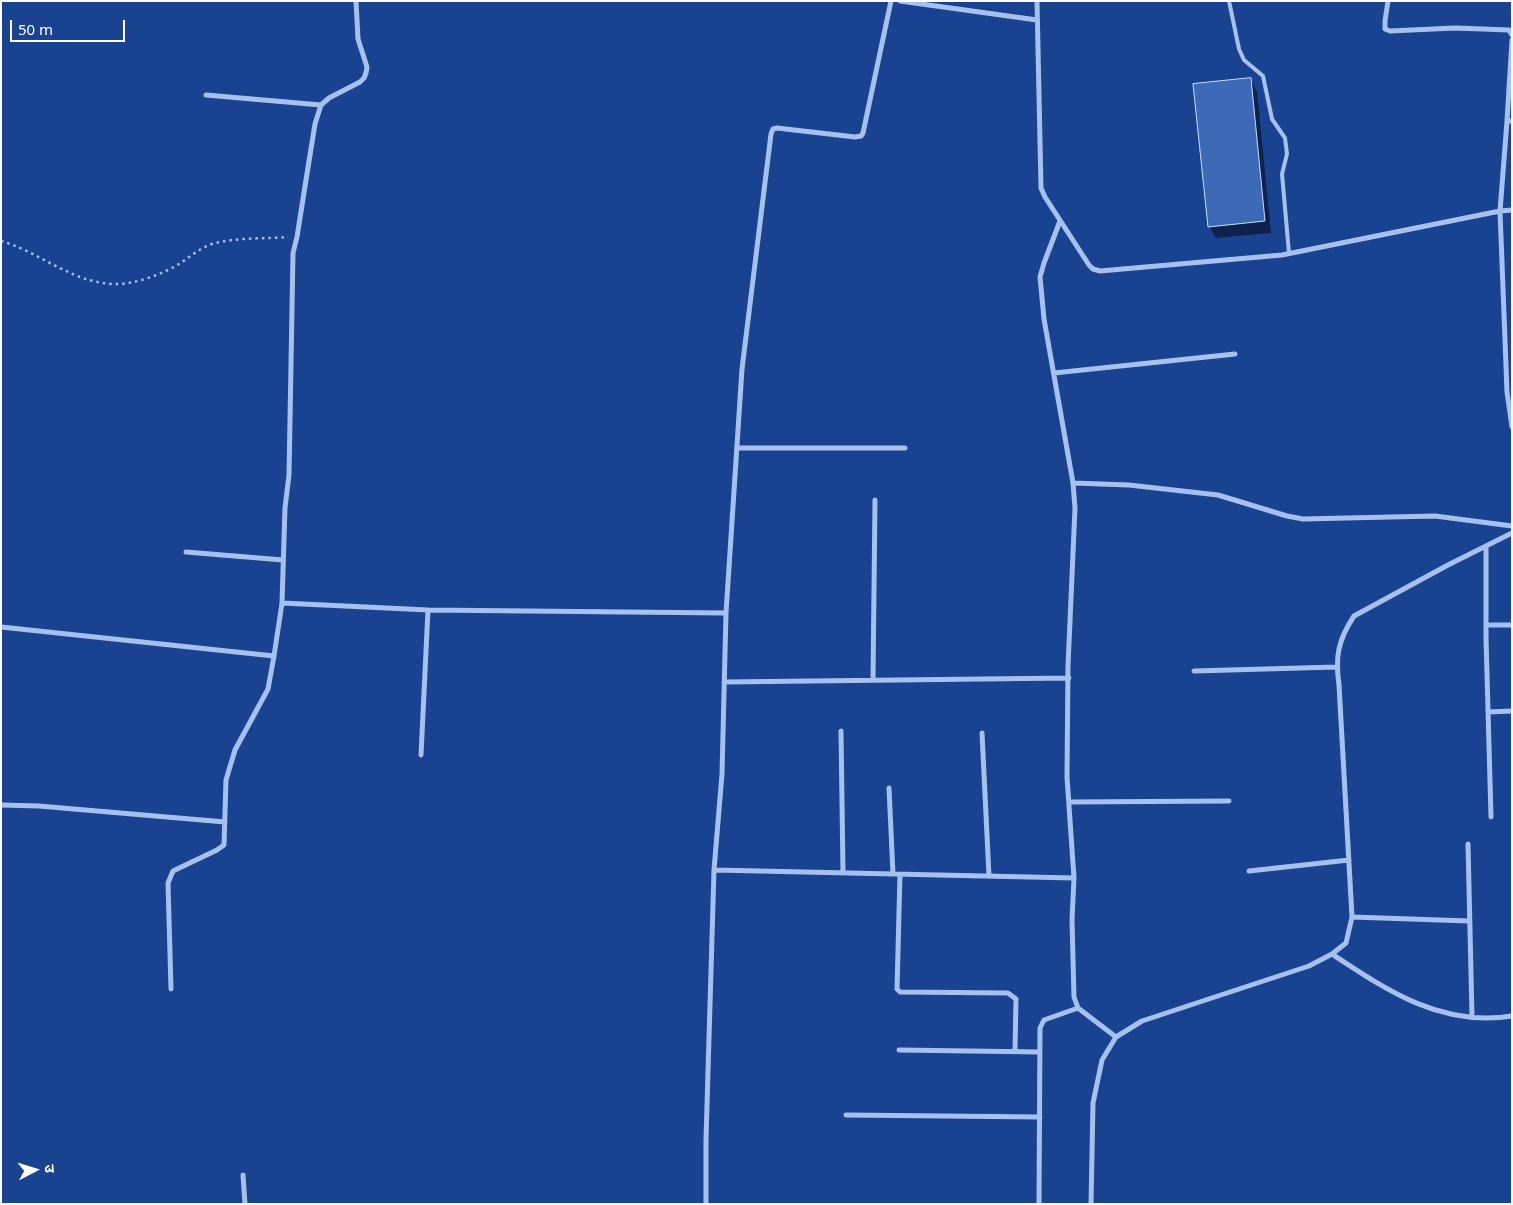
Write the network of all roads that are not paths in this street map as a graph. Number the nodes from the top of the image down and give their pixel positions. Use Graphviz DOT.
graph roads {
  1 [pos="356,1"];
  2 [pos="891,1"];
  3 [pos="900,1"];
  4 [pos="1037,1"];
  5 [pos="1229,1"];
  6 [pos="1388,1"];
  7 [pos="1036,20"];
  8 [pos="1511,32"];
  9 [pos="1512,40"];
  10 [pos="206,95"];
  11 [pos="321,105"];
  12 [pos="1509,121"];
  13 [pos="1500,210"];
  14 [pos="1512,210"];
  15 [pos="1060,220"];
  16 [pos="1289,254"];
  17 [pos="1235,354"];
  18 [pos="1054,373"];
  19 [pos="1512,427"];
  20 [pos="737,448"];
  21 [pos="905,448"];
  22 [pos="1073,483"];
  23 [pos="875,500"];
  24 [pos="1512,526"];
  25 [pos="1512,533"];
  26 [pos="1486,546"];
  27 [pos="186,552"];
  28 [pos="283,560"];
  29 [pos="282,603"];
  30 [pos="428,610"];
  31 [pos="726,613"];
  32 [pos="1486,625"];
  33 [pos="1512,625"];
  34 [pos="1,627"];
  35 [pos="274,656"];
  36 [pos="1336,667"];
  37 [pos="1194,671"];
  38 [pos="1069,678"];
  39 [pos="873,680"];
  40 [pos="724,682"];
  41 [pos="1512,711"];
  42 [pos="1488,712"];
  43 [pos="841,731"];
  44 [pos="982,733"];
  45 [pos="421,755"];
  46 [pos="889,788"];
  47 [pos="1229,801"];
  48 [pos="1069,802"];
  49 [pos="1,805"];
  50 [pos="1491,817"];
  51 [pos="225,822"];
  52 [pos="1468,844"];
  53 [pos="1349,860"];
  54 [pos="714,870"];
  55 [pos="1249,871"];
  56 [pos="843,873"];
  57 [pos="893,874"];
  58 [pos="900,874"];
  59 [pos="989,876"];
  60 [pos="1074,878"];
  61 [pos="1352,917"];
  62 [pos="1470,921"];
  63 [pos="1332,954"];
  64 [pos="170,989"];
  65 [pos="1078,1008"];
  66 [pos="1472,1016"];
  67 [pos="1512,1016"];
  68 [pos="1116,1037"];
  69 [pos="899,1050"];
  70 [pos="1014,1050"];
  71 [pos="1040,1052"];
  72 [pos="846,1115"];
  73 [pos="1040,1117"];
  74 [pos="242,1174"];
  75 [pos="245,1204"];
  76 [pos="706,1204"];
  77 [pos="1039,1204"];
  78 [pos="1091,1204"];
  1 -- 11 [label="street"];
  2 -- 20 [label="street"];
  3 -- 7 [label="street"];
  4 -- 7 [label="street"];
  5 -- 16 [label="lane"];
  6 -- 8 [label="street"];
  7 -- 15 [label="street"];
  9 -- 12 [label="street"];
  10 -- 11 [label="street"];
  11 -- 28 [label="street"];
  12 -- 13 [label="street"];
  13 -- 14 [label="street"];
  13 -- 16 [label="street"];
  13 -- 19 [label="street"];
  15 -- 16 [label="street"];
  15 -- 18 [label="street"];
  17 -- 18 [label="street"];
  18 -- 22 [label="street"];
  20 -- 21 [label="street"];
  20 -- 31 [label="street"];
  22 -- 24 [label="street"];
  22 -- 38 [label="street"];
  23 -- 39 [label="street"];
  25 -- 26 [label="street"];
  26 -- 32 [label="street"];
  26 -- 36 [label="street"];
  27 -- 28 [label="street"];
  28 -- 29 [label="street"];
  29 -- 30 [label="street"];
  29 -- 35 [label="street"];
  30 -- 31 [label="street"];
  30 -- 45 [label="street"];
  31 -- 40 [label="street"];
  32 -- 33 [label="street"];
  32 -- 42 [label="street"];
  34 -- 35 [label="street"];
  35 -- 51 [label="street"];
  36 -- 37 [label="street"];
  36 -- 53 [label="street"];
  38 -- 39 [label="street"];
  38 -- 48 [label="street"];
  39 -- 40 [label="street"];
  40 -- 54 [label="street"];
  41 -- 42 [label="street"];
  42 -- 50 [label="street"];
  43 -- 56 [label="street"];
  44 -- 59 [label="street"];
  46 -- 57 [label="street"];
  47 -- 48 [label="street"];
  48 -- 60 [label="street"];
  49 -- 51 [label="street"];
  51 -- 64 [label="street"];
  52 -- 62 [label="street"];
  53 -- 55 [label="street"];
  53 -- 61 [label="street"];
  54 -- 56 [label="street"];
  54 -- 76 [label="street"];
  56 -- 57 [label="street"];
  57 -- 58 [label="street"];
  58 -- 59 [label="street"];
  58 -- 70 [label="street"];
  59 -- 60 [label="street"];
  60 -- 65 [label="street"];
  61 -- 62 [label="street"];
  61 -- 63 [label="street"];
  62 -- 66 [label="street"];
  63 -- 66 [label="street"];
  63 -- 68 [label="street"];
  65 -- 68 [label="street"];
  65 -- 71 [label="street"];
  66 -- 67 [label="street"];
  68 -- 78 [label="street"];
  69 -- 70 [label="street"];
  70 -- 71 [label="street"];
  71 -- 73 [label="street"];
  72 -- 73 [label="street"];
  73 -- 77 [label="street"];
  74 -- 75 [label="street"];
}
